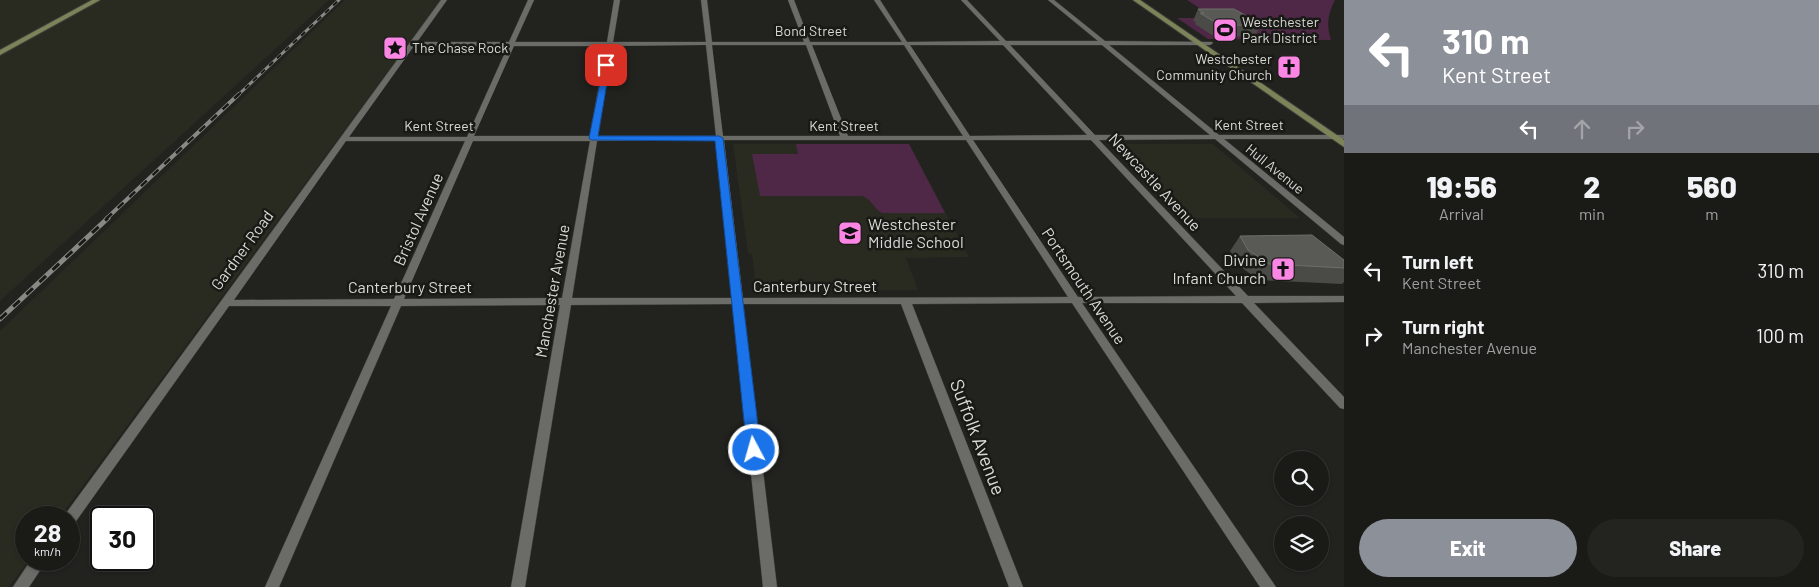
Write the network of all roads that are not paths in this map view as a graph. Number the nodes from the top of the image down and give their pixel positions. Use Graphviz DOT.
graph roads {
  1 [pos="97,0"];
  2 [pos="444,0"];
  3 [pos="531,0"];
  4 [pos="618,0"];
  5 [pos="704,0"];
  6 [pos="791,0"];
  7 [pos="877,0"];
  8 [pos="964,0"];
  9 [pos="1051,0"];
  10 [pos="1136,0"];
  11 [pos="1146,0"];
  12 [pos="610,43"];
  13 [pos="709,43"];
  14 [pos="808,43"];
  15 [pos="904,43"];
  16 [pos="1004,43"];
  17 [pos="1103,43"];
  18 [pos="1199,43"];
  19 [pos="1210,43"];
  20 [pos="413,44"];
  21 [pos="512,44"];
  22 [pos="0,53"];
  23 [pos="1217,137"];
  24 [pos="1333,137"];
  25 [pos="1344,137"];
  26 [pos="594,138"];
  27 [pos="719,138"];
  28 [pos="845,138"];
  29 [pos="969,138"];
  30 [pos="1093,138"];
  31 [pos="344,139"];
  32 [pos="471,139"];
  33 [pos="1344,144"];
  34 [pos="1344,242"];
  35 [pos="1244,299"];
  36 [pos="1344,299"];
  37 [pos="905,300"];
  38 [pos="1075,300"];
  39 [pos="737,301"];
  40 [pos="398,302"];
  41 [pos="566,302"];
  42 [pos="225,303"];
  43 [pos="1344,405"];
  44 [pos="79,506"];
  45 [pos="32,571"];
  46 [pos="20,587"];
  47 [pos="272,587"];
  48 [pos="518,587"];
  49 [pos="770,587"];
  50 [pos="1016,587"];
  51 [pos="1269,587"];
  1 -- 22 [label="street"];
  2 -- 20 [label="street, Gardner Road"];
  3 -- 21 [label="street, Bristol Avenue"];
  4 -- 12 [label="street, Manchester Avenue"];
  5 -- 13 [label="street"];
  6 -- 14 [label="street"];
  7 -- 15 [label="street, Portsmouth Avenue"];
  8 -- 16 [label="street, Newcastle Avenue"];
  9 -- 17 [label="street, Hull Avenue"];
  10 -- 18 [label="street"];
  11 -- 19 [label="street"];
  12 -- 13 [label="street, Bond Street"];
  12 -- 21 [label="street, Bond Street"];
  12 -- 26 [label="street, Manchester Avenue"];
  13 -- 14 [label="street, Bond Street"];
  13 -- 27 [label="street"];
  14 -- 15 [label="street, Bond Street"];
  14 -- 28 [label="street"];
  15 -- 16 [label="street, Bond Street"];
  15 -- 29 [label="street, Portsmouth Avenue"];
  16 -- 17 [label="street, Bond Street"];
  16 -- 30 [label="street, Newcastle Avenue"];
  17 -- 18 [label="street, Bond Street"];
  17 -- 23 [label="street, Hull Avenue"];
  18 -- 19 [label="street, Bond Street"];
  18 -- 24 [label="street"];
  19 -- 25 [label="street"];
  20 -- 21 [label="street, Bond Street"];
  20 -- 31 [label="street, Gardner Road"];
  21 -- 32 [label="street, Bristol Avenue"];
  23 -- 24 [label="street, Kent Street"];
  23 -- 30 [label="street, Kent Street"];
  23 -- 34 [label="street, Hull Avenue"];
  24 -- 25 [label="street, Kent Street"];
  24 -- 33 [label="street"];
  26 -- 27 [label="street, Kent Street"];
  26 -- 32 [label="street, Kent Street"];
  26 -- 41 [label="street, Manchester Avenue"];
  27 -- 28 [label="street, Kent Street"];
  27 -- 39 [label="street"];
  28 -- 29 [label="street, Kent Street"];
  29 -- 30 [label="street, Kent Street"];
  29 -- 38 [label="street, Portsmouth Avenue"];
  30 -- 35 [label="street, Newcastle Avenue"];
  31 -- 32 [label="street, Kent Street"];
  31 -- 42 [label="street, Gardner Road"];
  32 -- 40 [label="street, Bristol Avenue"];
  35 -- 36 [label="street, Canterbury Street"];
  35 -- 38 [label="street, Canterbury Street"];
  35 -- 43 [label="street, Newcastle Avenue"];
  37 -- 38 [label="street, Canterbury Street"];
  37 -- 39 [label="street, Canterbury Street"];
  37 -- 50 [label="street, Suffolk Avenue"];
  38 -- 51 [label="street, Portsmouth Avenue"];
  39 -- 41 [label="street, Canterbury Street"];
  39 -- 49 [label="street"];
  40 -- 41 [label="street, Canterbury Street"];
  40 -- 42 [label="street, Canterbury Street"];
  40 -- 47 [label="street, Bristol Avenue"];
  41 -- 48 [label="street, Manchester Avenue"];
  42 -- 44 [label="street, Gardner Road"];
  45 -- 46 [label="street"];
}
